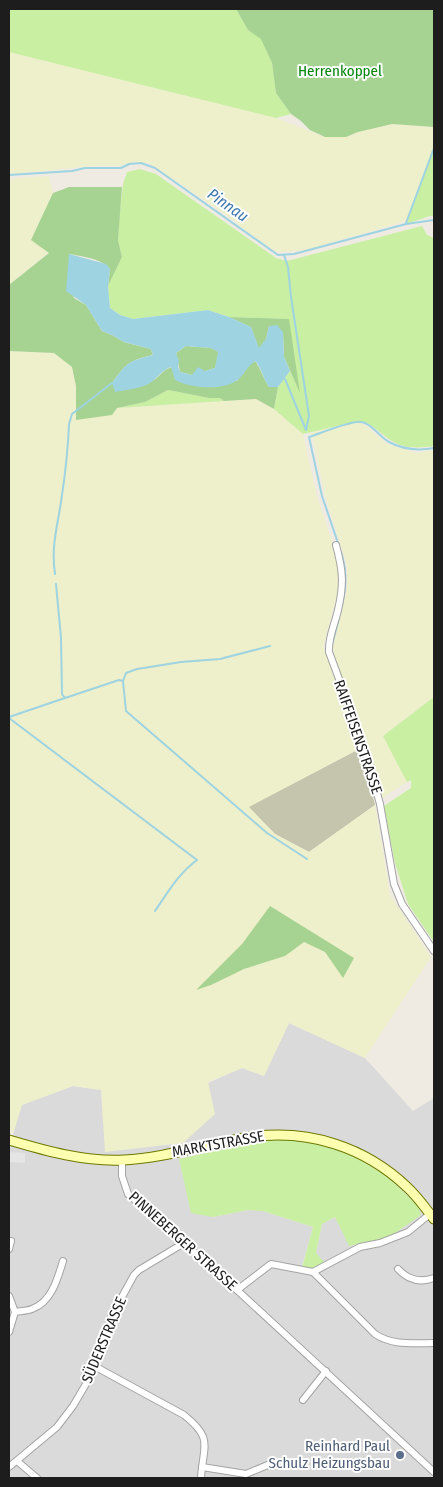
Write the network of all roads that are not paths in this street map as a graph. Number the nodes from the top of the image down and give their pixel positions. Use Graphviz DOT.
graph roads {
  1 [pos="336,545"];
  2 [pos="434,951"];
  3 [pos="9,1140"];
  4 [pos="122,1160"];
  5 [pos="432,1217"];
  6 [pos="11,1241"];
  7 [pos="184,1243"];
  8 [pos="9,1249"];
  9 [pos="63,1261"];
  10 [pos="398,1269"];
  11 [pos="313,1272"];
  12 [pos="434,1278"];
  13 [pos="237,1290"];
  14 [pos="9,1296"];
  15 [pos="15,1312"];
  16 [pos="9,1332"];
  17 [pos="434,1343"];
  18 [pos="96,1367"];
  19 [pos="326,1371"];
  20 [pos="303,1400"];
  21 [pos="17,1461"];
  22 [pos="270,1464"];
  23 [pos="9,1467"];
  24 [pos="202,1467"];
  25 [pos="434,1472"];
  26 [pos="37,1478"];
  27 [pos="201,1478"];
  1 -- 2 [label="street, RAIFFEISENSTRASSE"];
  3 -- 4 [label="main road"];
  4 -- 5 [label="main road, MARKTSTRASSE"];
  4 -- 7 [label="street, PINNEBERGER STRASSE"];
  5 -- 11 [label="street"];
  6 -- 8 [label="street"];
  7 -- 13 [label="street, PINNEBERGER STRASSE"];
  7 -- 18 [label="street, SÜDERSTRASSE"];
  9 -- 15 [label="street"];
  10 -- 12 [label="street"];
  11 -- 13 [label="street"];
  11 -- 17 [label="street"];
  13 -- 19 [label="street, PINNEBERGER STRASSE"];
  14 -- 15 [label="street"];
  15 -- 16 [label="street"];
  18 -- 21 [label="street, SÜDERSTRASSE"];
  18 -- 24 [label="street"];
  19 -- 20 [label="street"];
  19 -- 25 [label="street, PINNEBERGER STRASSE"];
  21 -- 23 [label="street, SÜDERSTRASSE"];
  21 -- 26 [label="street"];
  22 -- 24 [label="street"];
  24 -- 27 [label="street"];
}
